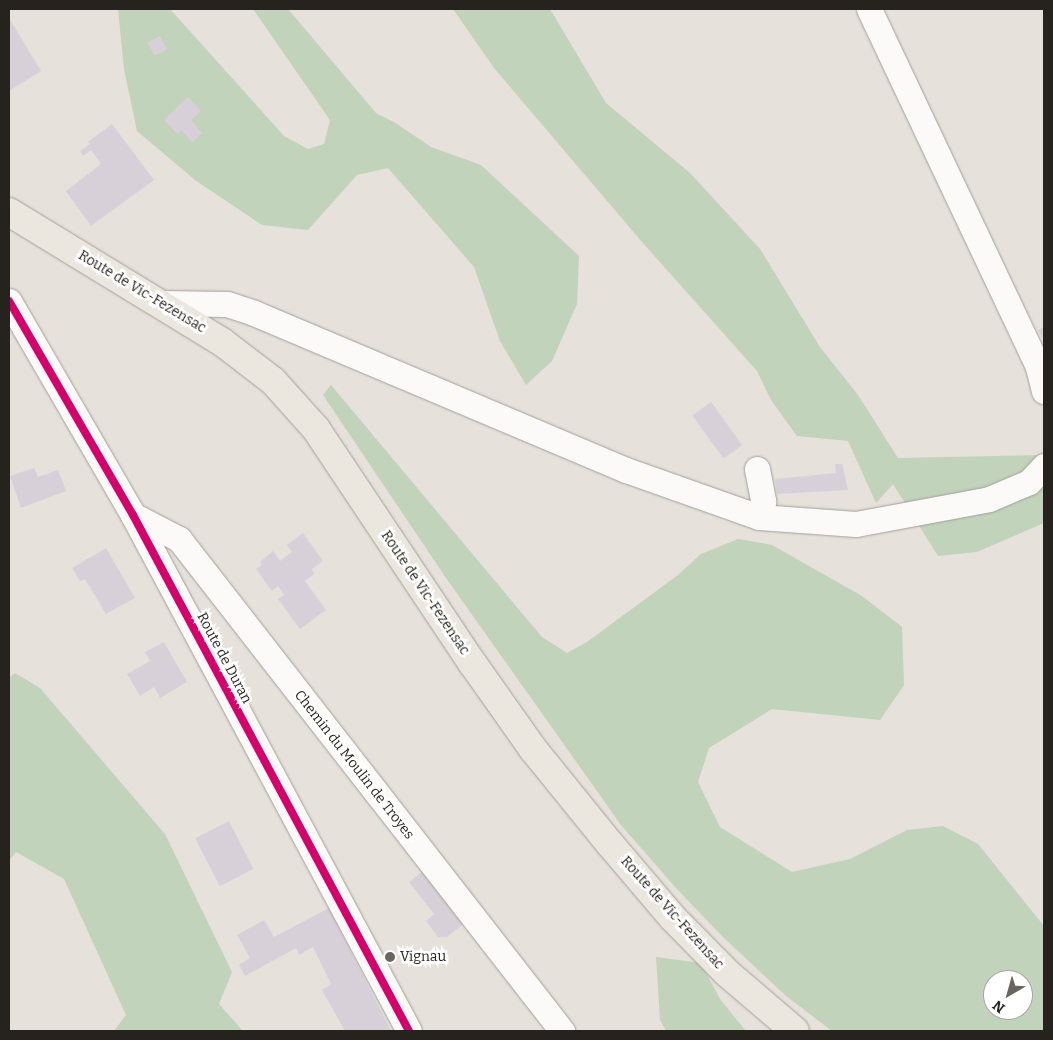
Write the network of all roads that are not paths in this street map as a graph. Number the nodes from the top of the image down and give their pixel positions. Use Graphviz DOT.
graph roads {
  1 [pos="869,9"];
  2 [pos="9,212"];
  3 [pos="9,300"];
  4 [pos="161,303"];
  5 [pos="1044,391"];
  6 [pos="1044,466"];
  7 [pos="757,469"];
  8 [pos="133,515"];
  9 [pos="760,517"];
  10 [pos="409,1031"];
  11 [pos="562,1031"];
  12 [pos="795,1031"];
  1 -- 5 [label="street"];
  2 -- 4 [label="main road, Route de Vic-Fezensac"];
  3 -- 8 [label="street, Route de Duran"];
  4 -- 9 [label="street"];
  4 -- 12 [label="main road, Route de Vic-Fezensac"];
  6 -- 9 [label="street"];
  7 -- 9 [label="street"];
  8 -- 10 [label="street, Route de Duran"];
  8 -- 11 [label="street, Chemin du Moulin de Troyes"];
}
